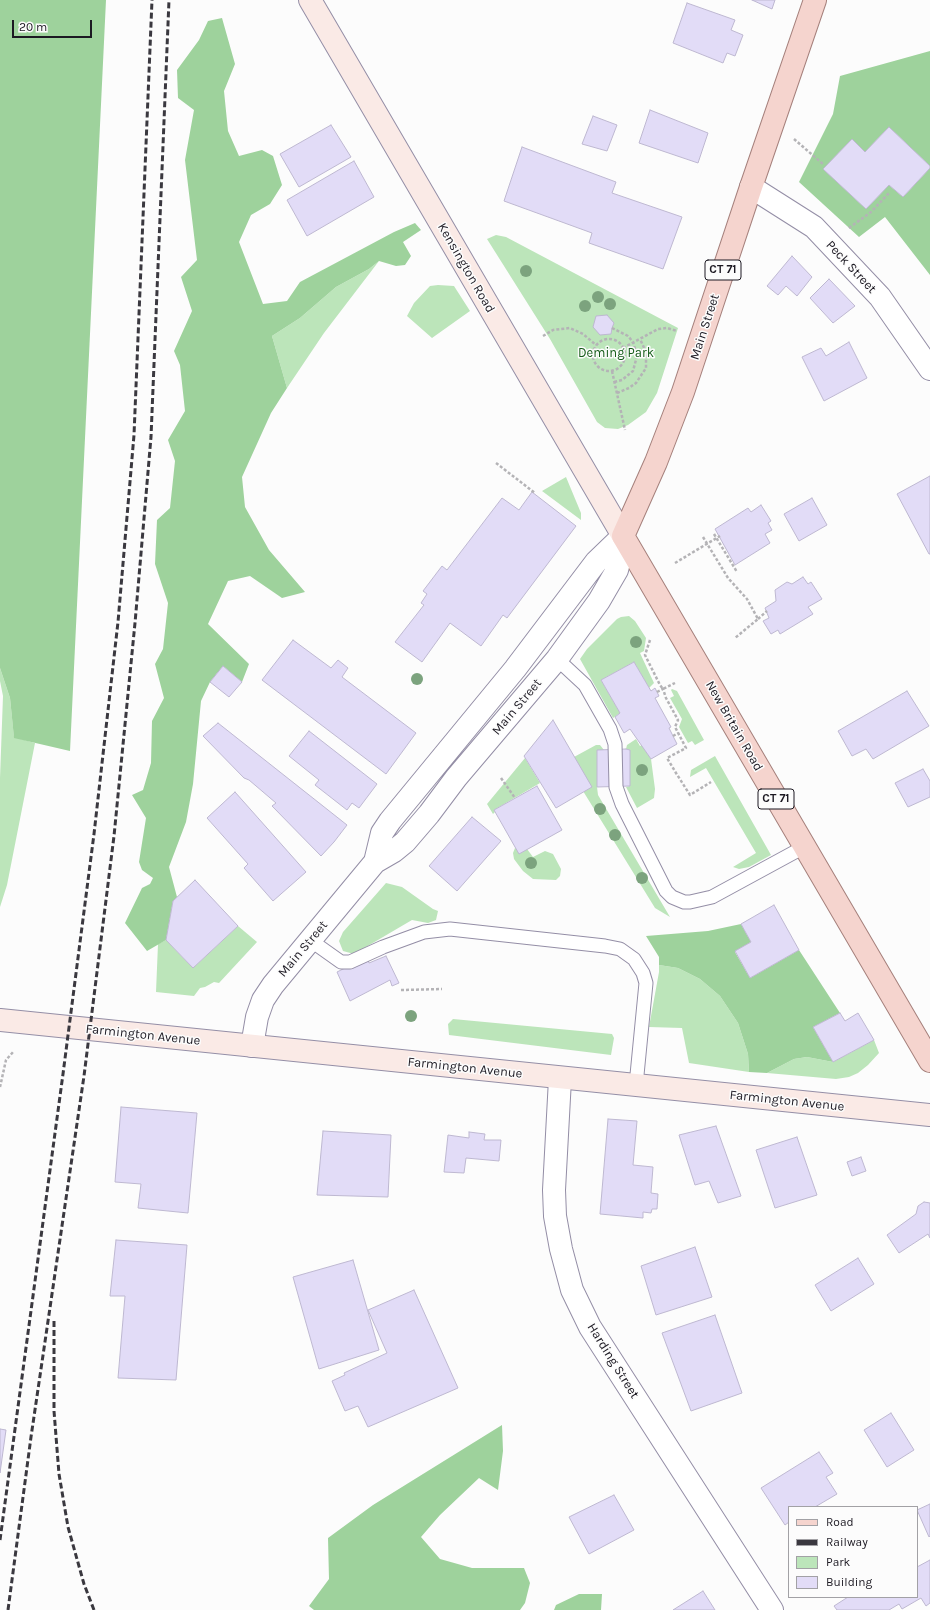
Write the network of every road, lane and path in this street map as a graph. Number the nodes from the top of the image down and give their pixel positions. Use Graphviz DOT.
graph roads {
  1 [pos="310,0"];
  2 [pos="815,0"];
  3 [pos="794,139"];
  4 [pos="824,165"];
  5 [pos="751,187"];
  6 [pos="890,192"];
  7 [pos="844,232"];
  8 [pos="612,328"];
  9 [pos="680,332"];
  10 [pos="543,336"];
  11 [pos="640,338"];
  12 [pos="633,342"];
  13 [pos="596,345"];
  14 [pos="623,348"];
  15 [pos="930,369"];
  16 [pos="612,371"];
  17 [pos="614,382"];
  18 [pos="617,393"];
  19 [pos="625,430"];
  20 [pos="496,463"];
  21 [pos="535,493"];
  22 [pos="714,534"];
  23 [pos="623,536"];
  24 [pos="703,537"];
  25 [pos="718,537"];
  26 [pos="707,543"];
  27 [pos="675,563"];
  28 [pos="737,572"];
  29 [pos="767,612"];
  30 [pos="758,619"];
  31 [pos="735,638"];
  32 [pos="650,640"];
  33 [pos="535,644"];
  34 [pos="557,660"];
  35 [pos="675,683"];
  36 [pos="663,689"];
  37 [pos="657,692"];
  38 [pos="678,734"];
  39 [pos="673,736"];
  40 [pos="458,740"];
  41 [pos="476,755"];
  42 [pos="501,778"];
  43 [pos="711,782"];
  44 [pos="410,797"];
  45 [pos="515,798"];
  46 [pos="429,814"];
  47 [pos="804,846"];
  48 [pos="375,862"];
  49 [pos="310,940"];
  50 [pos="442,989"];
  51 [pos="401,990"];
  52 [pos="0,1020"];
  53 [pos="252,1046"];
  54 [pos="14,1051"];
  55 [pos="930,1061"];
  56 [pos="560,1079"];
  57 [pos="636,1085"];
  58 [pos="0,1087"];
  59 [pos="930,1115"];
  60 [pos="772,1610"];
  1 -- 23 [label="main road, Kensington Road"];
  2 -- 5 [label="main road, Main Street / CT 71"];
  3 -- 4 [label="path"];
  5 -- 15 [label="street, Peck Street"];
  5 -- 23 [label="main road, Main Street / CT 71"];
  6 -- 7 [label="path"];
  8 -- 12 [label="path"];
  9 -- 11 [label="path"];
  10 -- 13 [label="path"];
  11 -- 12 [label="path"];
  11 -- 18 [label="path"];
  12 -- 14 [label="path"];
  12 -- 17 [label="path"];
  13 -- 14 [label="path"];
  13 -- 16 [label="path"];
  14 -- 16 [label="path"];
  16 -- 17 [label="path"];
  17 -- 18 [label="path"];
  18 -- 19 [label="path"];
  20 -- 21 [label="path"];
  22 -- 25 [label="path"];
  23 -- 33 [label="street, Main Street"];
  23 -- 34 [label="street, Main Street"];
  23 -- 47 [label="main road, New Britain Road / CT 71"];
  24 -- 26 [label="path"];
  25 -- 26 [label="path"];
  25 -- 28 [label="path"];
  26 -- 27 [label="path"];
  26 -- 30 [label="path"];
  29 -- 30 [label="path"];
  30 -- 31 [label="path"];
  32 -- 36 [label="path"];
  33 -- 34 [label="street"];
  33 -- 40 [label="street, Main Street"];
  34 -- 41 [label="street, Main Street"];
  34 -- 47 [label="lane"];
  35 -- 36 [label="path"];
  36 -- 37 [label="path"];
  36 -- 38 [label="path"];
  38 -- 39 [label="path"];
  38 -- 43 [label="path"];
  40 -- 41 [label="street"];
  40 -- 44 [label="street, Main Street"];
  41 -- 46 [label="street, Main Street"];
  42 -- 45 [label="path"];
  44 -- 46 [label="street"];
  44 -- 48 [label="street, Main Street"];
  46 -- 48 [label="street, Main Street"];
  47 -- 55 [label="main road, New Britain Road / CT 71"];
  48 -- 49 [label="street, Main Street"];
  49 -- 53 [label="street, Main Street"];
  49 -- 57 [label="lane"];
  50 -- 51 [label="path"];
  52 -- 53 [label="main road, Farmington Avenue"];
  53 -- 56 [label="main road, Farmington Avenue"];
  54 -- 58 [label="path"];
  56 -- 57 [label="main road, Farmington Avenue"];
  56 -- 60 [label="street, Harding Street"];
  57 -- 59 [label="main road, Farmington Avenue"];
}
